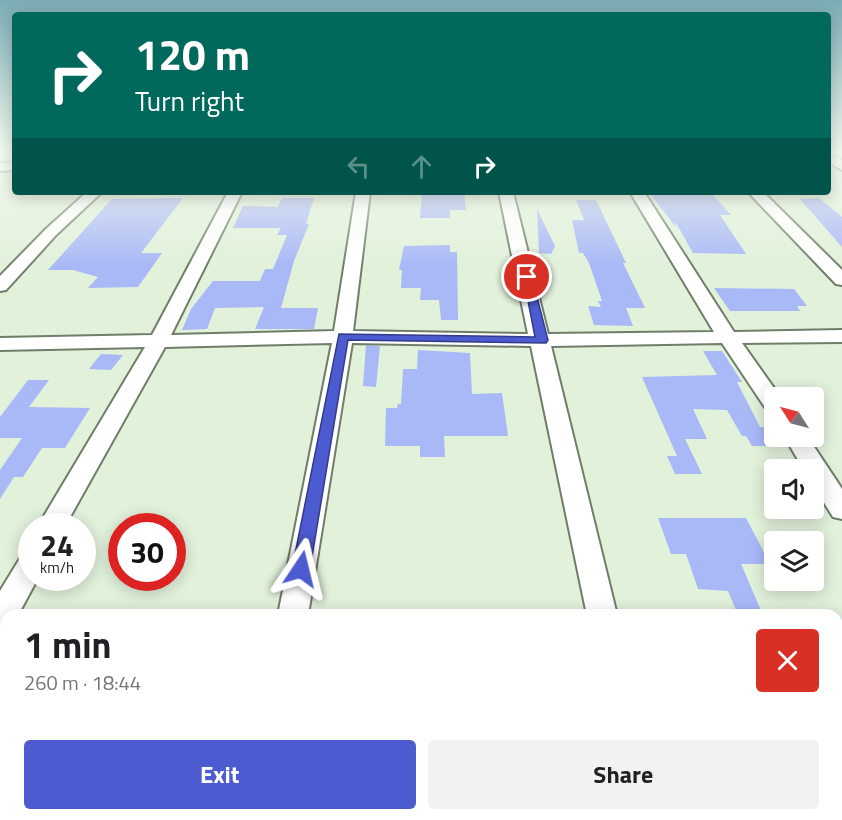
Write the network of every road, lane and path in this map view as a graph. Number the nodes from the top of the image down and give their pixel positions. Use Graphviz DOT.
graph roads {
  1 [pos="92,195"];
  2 [pos="233,195"];
  3 [pos="363,195"];
  4 [pos="507,195"];
  5 [pos="639,195"];
  6 [pos="757,195"];
  7 [pos="842,280"];
  8 [pos="0,286"];
  9 [pos="842,336"];
  10 [pos="343,337"];
  11 [pos="728,338"];
  12 [pos="159,340"];
  13 [pos="542,340"];
  14 [pos="0,344"];
  15 [pos="764,390"];
  16 [pos="802,447"];
  17 [pos="842,510"];
  18 [pos="59,513"];
  19 [pos="18,587"];
  20 [pos="5,609"];
  21 [pos="294,609"];
  22 [pos="601,609"];
  1 -- 8 [label="street"];
  2 -- 12 [label="street"];
  3 -- 10 [label="street"];
  4 -- 13 [label="street"];
  5 -- 11 [label="street"];
  6 -- 7 [label="street"];
  9 -- 11 [label="street"];
  10 -- 12 [label="street"];
  10 -- 13 [label="street"];
  10 -- 21 [label="street"];
  11 -- 13 [label="street"];
  11 -- 15 [label="street"];
  12 -- 14 [label="street"];
  12 -- 18 [label="street"];
  13 -- 22 [label="street"];
  16 -- 17 [label="street"];
  19 -- 20 [label="street"];
}
